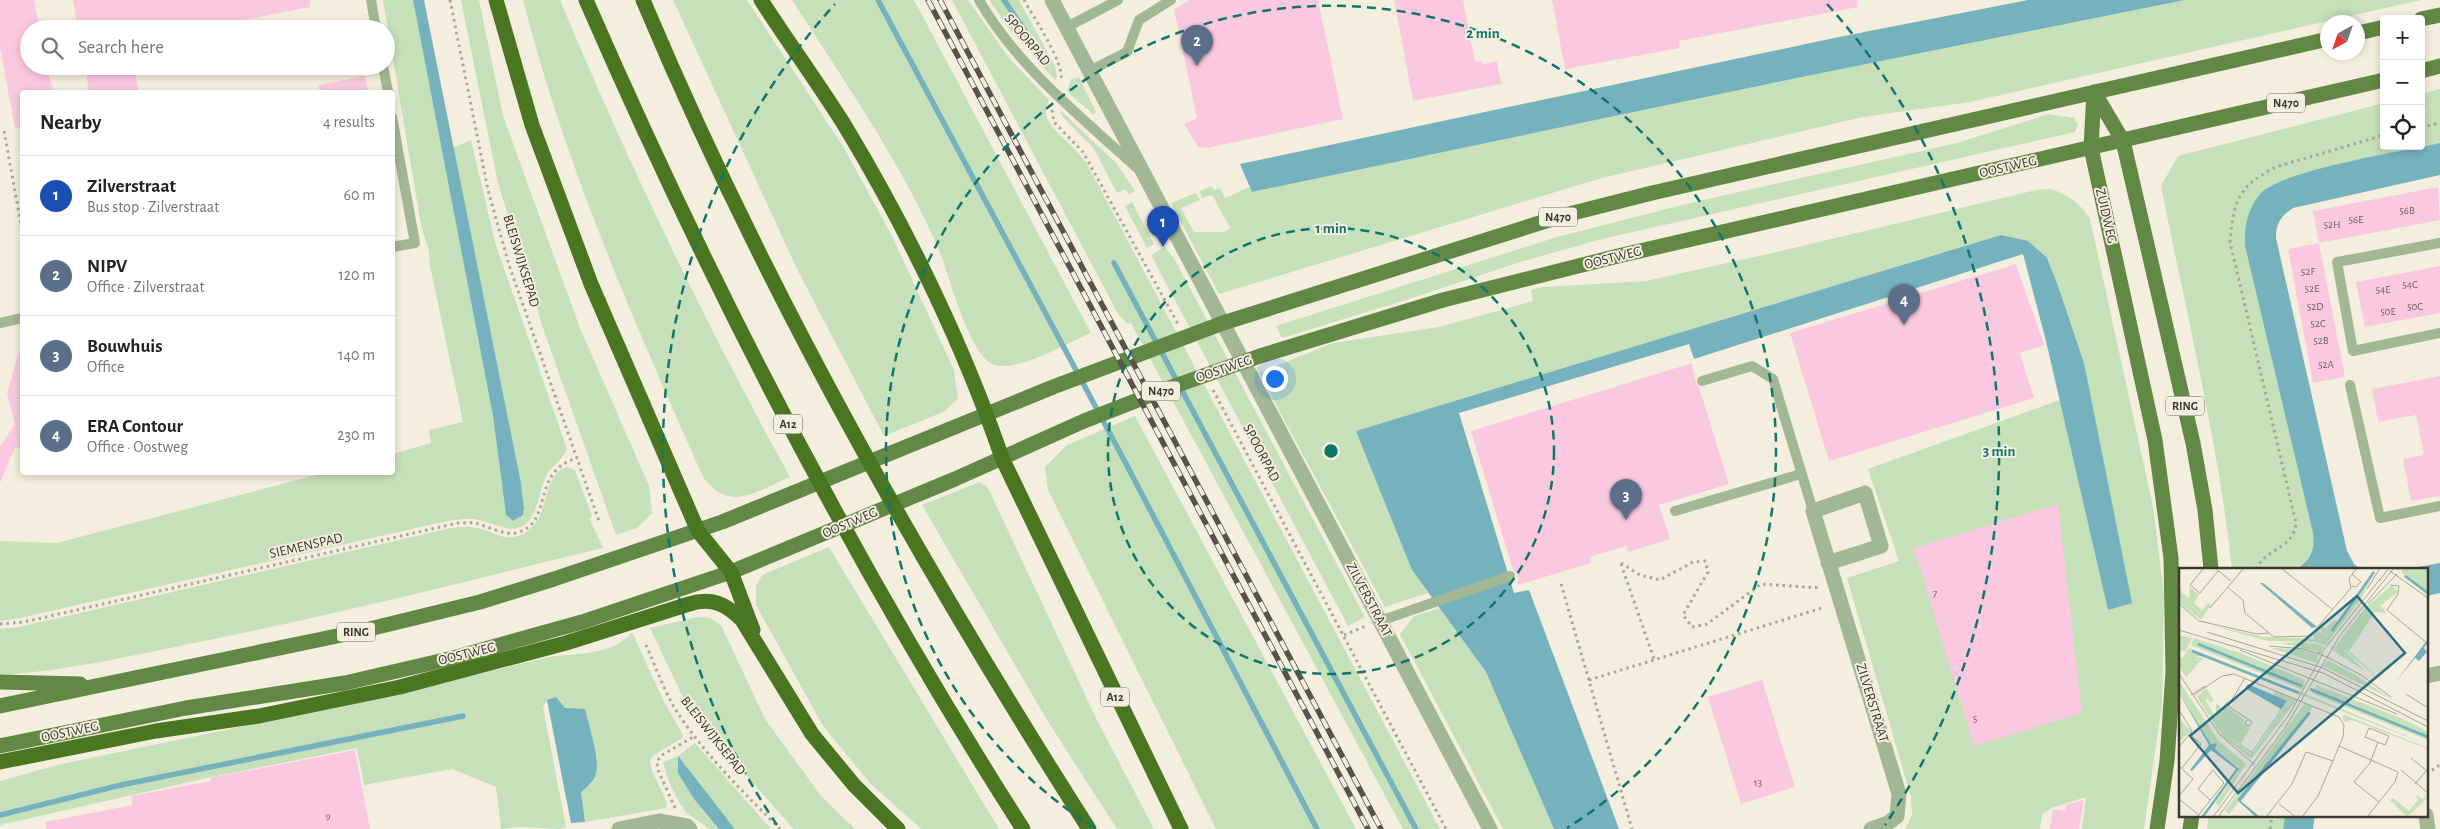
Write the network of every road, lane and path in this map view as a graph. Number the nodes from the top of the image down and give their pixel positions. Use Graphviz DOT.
graph roads {
  1 [pos="371,0"];
  2 [pos="450,0"];
  3 [pos="496,0"];
  4 [pos="586,0"];
  5 [pos="643,0"];
  6 [pos="761,0"];
  7 [pos="979,0"];
  8 [pos="1024,0"];
  9 [pos="1052,0"];
  10 [pos="1118,0"];
  11 [pos="1171,0"];
  12 [pos="2440,15"];
  13 [pos="2425,18"];
  14 [pos="374,20"];
  15 [pos="1067,28"];
  16 [pos="2380,28"];
  17 [pos="2365,31"];
  18 [pos="2320,41"];
  19 [pos="2440,66"];
  20 [pos="2425,69"];
  21 [pos="1091,70"];
  22 [pos="385,75"];
  23 [pos="2380,81"];
  24 [pos="388,90"];
  25 [pos="2094,92"];
  26 [pos="1057,95"];
  27 [pos="2440,123"];
  28 [pos="2425,126"];
  29 [pos="4,131"];
  30 [pos="395,133"];
  31 [pos="2380,137"];
  32 [pos="2123,141"];
  33 [pos="2091,148"];
  34 [pos="1141,171"];
  35 [pos="20,219"];
  36 [pos="2440,243"];
  37 [pos="395,246"];
  38 [pos="20,318"];
  39 [pos="0,323"];
  40 [pos="1179,325"];
  41 [pos="2440,334"];
  42 [pos="1702,380"];
  43 [pos="1210,385"];
  44 [pos="2350,385"];
  45 [pos="987,414"];
  46 [pos="577,458"];
  47 [pos="1002,458"];
  48 [pos="1801,474"];
  49 [pos="2440,506"];
  50 [pos="1675,511"];
  51 [pos="1812,511"];
  52 [pos="599,520"];
  53 [pos="698,531"];
  54 [pos="1828,563"];
  55 [pos="2211,568"];
  56 [pos="2257,568"];
  57 [pos="731,572"];
  58 [pos="1510,576"];
  59 [pos="1561,584"];
  60 [pos="1838,596"];
  61 [pos="1380,621"];
  62 [pos="0,624"];
  63 [pos="1344,635"];
  64 [pos="646,644"];
  65 [pos="758,644"];
  66 [pos="1654,660"];
  67 [pos="1589,680"];
  68 [pos="0,682"];
  69 [pos="106,685"];
  70 [pos="0,706"];
  71 [pos="695,736"];
  72 [pos="0,746"];
  73 [pos="3,762"];
  74 [pos="2440,764"];
  75 [pos="2428,771"];
  76 [pos="2192,816"];
  77 [pos="2272,816"];
  78 [pos="2426,816"];
  79 [pos="688,827"];
  80 [pos="619,829"];
  81 [pos="780,829"];
  82 [pos="898,829"];
  83 [pos="1023,829"];
  84 [pos="1089,829"];
  85 [pos="1181,829"];
  86 [pos="1446,829"];
  87 [pos="1490,829"];
  88 [pos="1632,829"];
  89 [pos="1871,829"];
  90 [pos="2157,829"];
  91 [pos="2190,829"];
  92 [pos="2270,829"];
  93 [pos="2428,829"];
  1 -- 14 [label="lane"];
  2 -- 46 [label="path, BLEISWIJKSEPAD"];
  3 -- 53 [label="highway"];
  4 -- 83 [label="highway, A12"];
  5 -- 84 [label="highway"];
  6 -- 45 [label="highway, A12"];
  7 -- 26 [label="lane, SPOORPAD"];
  8 -- 26 [label="path, SPOORPAD"];
  9 -- 15 [label="street, ZILVERSTRAAT"];
  10 -- 15 [label="lane"];
  11 -- 21 [label="lane"];
  12 -- 13 [label="main road"];
  15 -- 21 [label="street, ZILVERSTRAAT"];
  16 -- 17 [label="main road"];
  18 -- 25 [label="main road, N470"];
  19 -- 20 [label="main road"];
  21 -- 34 [label="street, ZILVERSTRAAT"];
  22 -- 24 [label="lane"];
  23 -- 32 [label="main road, OOSTWEG / N470"];
  25 -- 32 [label="main road, RING"];
  25 -- 33 [label="main road, ZUIDWEG"];
  25 -- 45 [label="main road, N470"];
  26 -- 34 [label="lane, SPOORPAD"];
  26 -- 40 [label="path, SPOORPAD"];
  27 -- 28 [label="path"];
  29 -- 35 [label="path"];
  30 -- 37 [label="lane"];
  31 -- 56 [label="path"];
  32 -- 33 [label="main road, OOSTWEG / N470"];
  32 -- 55 [label="main road, RING"];
  33 -- 47 [label="main road, OOSTWEG / N470"];
  33 -- 90 [label="main road, ZUIDWEG / RING"];
  34 -- 61 [label="street, ZILVERSTRAAT"];
  36 -- 41 [label="lane"];
  38 -- 39 [label="lane"];
  42 -- 48 [label="lane"];
  43 -- 63 [label="path, SPOORPAD"];
  44 -- 49 [label="lane"];
  45 -- 47 [label="highway, A12"];
  45 -- 53 [label="main road, N470"];
  46 -- 52 [label="path, BLEISWIJKSEPAD"];
  46 -- 62 [label="path, SIEMENSPAD"];
  47 -- 57 [label="main road, OOSTWEG / N470"];
  47 -- 85 [label="highway, A12"];
  48 -- 50 [label="lane"];
  48 -- 51 [label="lane"];
  51 -- 54 [label="street, ZILVERSTRAAT"];
  51 -- 54 [label="street"];
  53 -- 57 [label="highway"];
  53 -- 69 [label="main road, RING"];
  54 -- 60 [label="street, ZILVERSTRAAT"];
  57 -- 65 [label="highway"];
  57 -- 72 [label="main road, OOSTWEG"];
  58 -- 61 [label="lane"];
  59 -- 67 [label="path"];
  60 -- 66 [label="path"];
  60 -- 66 [label="path"];
  60 -- 89 [label="street, ZILVERSTRAAT"];
  61 -- 63 [label="path"];
  61 -- 87 [label="street, ZILVERSTRAAT"];
  63 -- 86 [label="path, SPOORPAD"];
  64 -- 71 [label="path, BLEISWIJKSEPAD"];
  65 -- 73 [label="highway"];
  65 -- 82 [label="highway"];
  66 -- 67 [label="path"];
  67 -- 88 [label="path"];
  68 -- 69 [label="main road"];
  69 -- 70 [label="main road, RING"];
  71 -- 79 [label="path"];
  71 -- 81 [label="path, BLEISWIJKSEPAD"];
  74 -- 75 [label="path"];
  76 -- 91 [label="main road"];
  77 -- 92 [label="path"];
  78 -- 93 [label="street"];
  79 -- 80 [label="street"];
}
